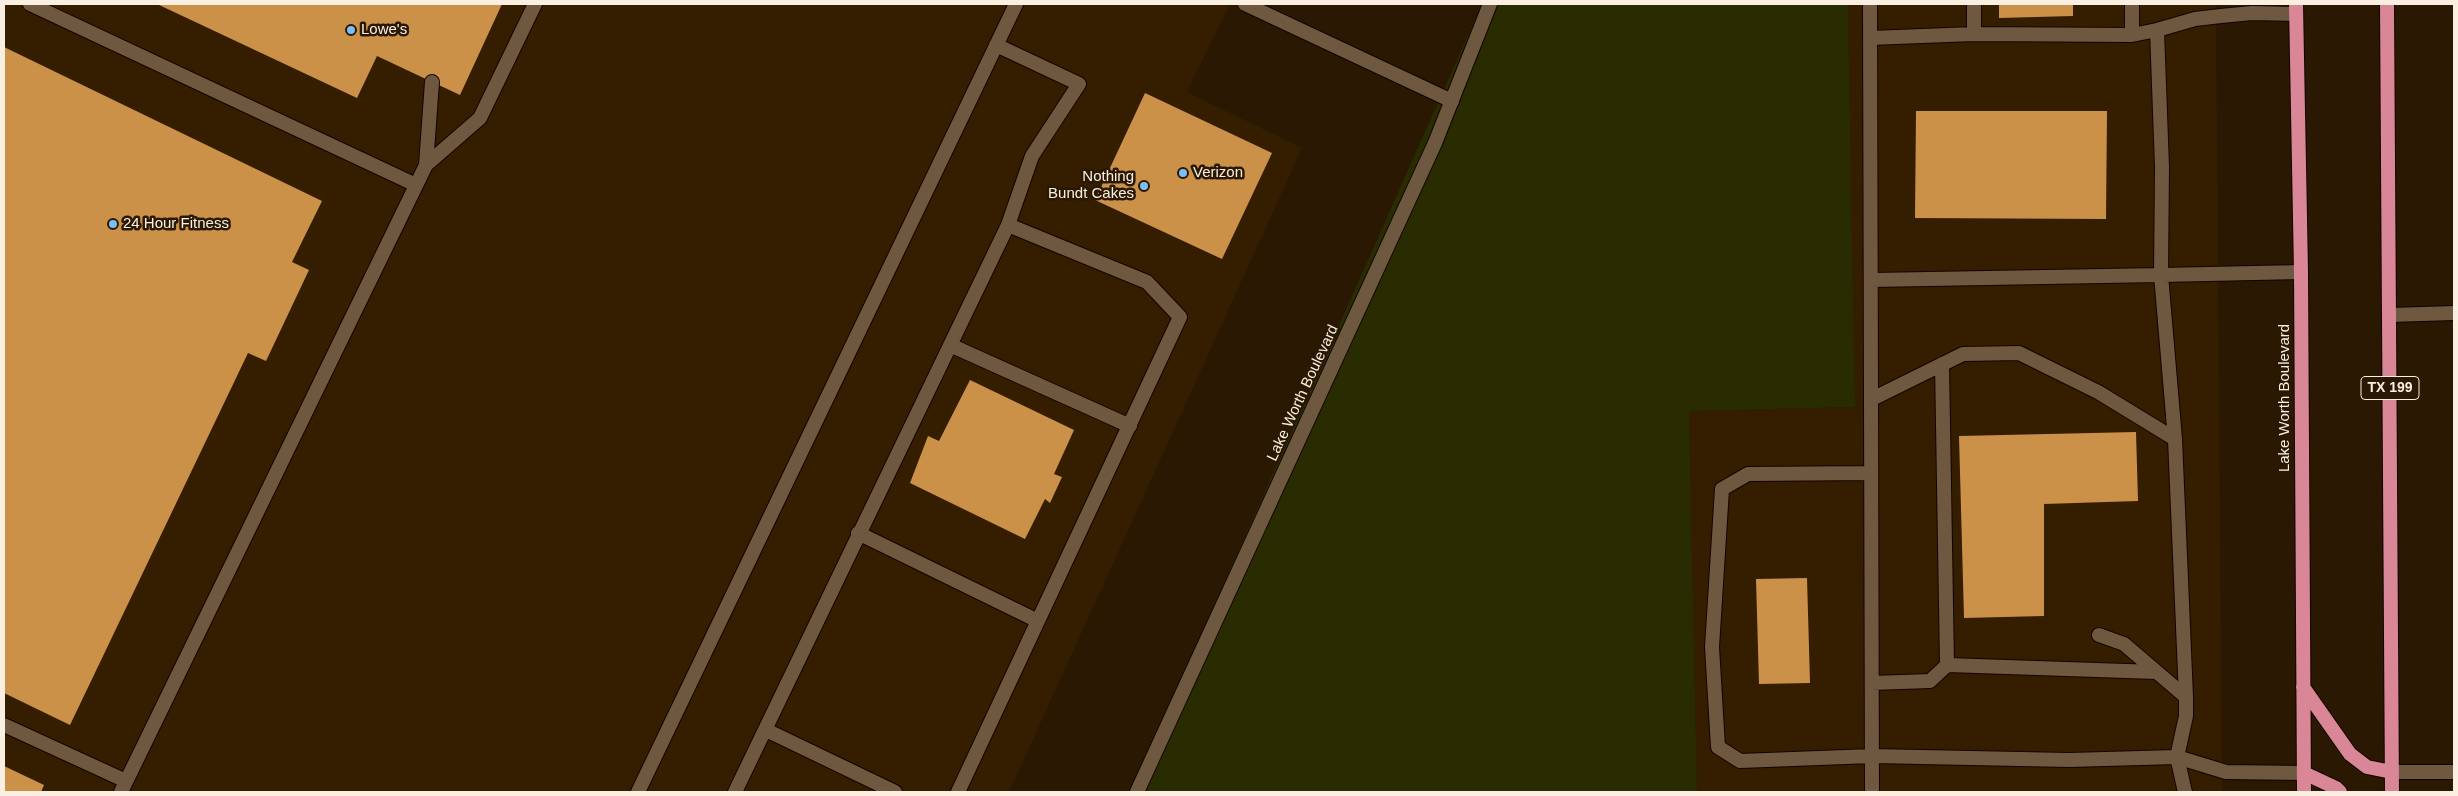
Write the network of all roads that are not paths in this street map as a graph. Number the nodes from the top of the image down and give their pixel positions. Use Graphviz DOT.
graph roads {
  1 [pos="30,4"];
  2 [pos="535,4"];
  3 [pos="1016,4"];
  4 [pos="1246,4"];
  5 [pos="1490,4"];
  6 [pos="1870,4"];
  7 [pos="1974,4"];
  8 [pos="2132,4"];
  9 [pos="2387,4"];
  10 [pos="2296,9"];
  11 [pos="2157,30"];
  12 [pos="1974,34"];
  13 [pos="2132,36"];
  14 [pos="1870,38"];
  15 [pos="996,45"];
  16 [pos="432,82"];
  17 [pos="1452,101"];
  18 [pos="426,165"];
  19 [pos="416,185"];
  20 [pos="1008,224"];
  21 [pos="2301,272"];
  22 [pos="2161,275"];
  23 [pos="1871,280"];
  24 [pos="2454,313"];
  25 [pos="2390,315"];
  26 [pos="950,345"];
  27 [pos="1942,364"];
  28 [pos="1872,399"];
  29 [pos="1130,426"];
  30 [pos="2175,439"];
  31 [pos="1871,472"];
  32 [pos="858,533"];
  33 [pos="1038,620"];
  34 [pos="2099,635"];
  35 [pos="1948,665"];
  36 [pos="2156,672"];
  37 [pos="1872,683"];
  38 [pos="2303,687"];
  39 [pos="2186,698"];
  40 [pos="4,725"];
  41 [pos="766,730"];
  42 [pos="1872,756"];
  43 [pos="2177,757"];
  44 [pos="2392,772"];
  45 [pos="2454,772"];
  46 [pos="2304,773"];
  47 [pos="123,787"];
  48 [pos="638,792"];
  49 [pos="735,792"];
  50 [pos="895,792"];
  51 [pos="958,792"];
  52 [pos="1137,792"];
  53 [pos="1872,792"];
  54 [pos="2185,792"];
  55 [pos="2304,792"];
  56 [pos="2340,792"];
  57 [pos="2392,792"];
  1 -- 19 [label="main road"];
  2 -- 18 [label="main road"];
  3 -- 15 [label="main road"];
  4 -- 17 [label="main road"];
  5 -- 17 [label="main road, Lake Worth Boulevard"];
  6 -- 14 [label="main road"];
  7 -- 12 [label="main road"];
  8 -- 13 [label="main road"];
  9 -- 25 [label="highway, TX 199"];
  10 -- 11 [label="main road"];
  10 -- 21 [label="highway, Lake Worth Boulevard"];
  11 -- 13 [label="main road"];
  11 -- 22 [label="main road"];
  12 -- 13 [label="main road"];
  12 -- 14 [label="main road"];
  14 -- 23 [label="main road"];
  15 -- 20 [label="main road"];
  15 -- 48 [label="main road"];
  16 -- 18 [label="main road"];
  17 -- 52 [label="main road, Lake Worth Boulevard"];
  18 -- 19 [label="main road"];
  19 -- 47 [label="main road"];
  20 -- 26 [label="main road"];
  20 -- 29 [label="main road"];
  21 -- 22 [label="main road"];
  21 -- 38 [label="highway, Lake Worth Boulevard"];
  22 -- 23 [label="main road"];
  22 -- 30 [label="main road"];
  23 -- 28 [label="main road"];
  24 -- 25 [label="main road"];
  25 -- 44 [label="highway, TX 199"];
  26 -- 29 [label="main road"];
  26 -- 32 [label="main road"];
  27 -- 28 [label="main road"];
  27 -- 30 [label="main road"];
  27 -- 35 [label="main road"];
  28 -- 31 [label="main road"];
  29 -- 33 [label="main road"];
  30 -- 39 [label="main road"];
  31 -- 37 [label="main road"];
  31 -- 42 [label="main road"];
  32 -- 33 [label="main road"];
  32 -- 41 [label="main road"];
  33 -- 51 [label="main road"];
  34 -- 36 [label="main road"];
  35 -- 36 [label="main road"];
  35 -- 37 [label="main road"];
  36 -- 39 [label="main road"];
  37 -- 42 [label="main road"];
  38 -- 44 [label="highway"];
  38 -- 46 [label="highway, Lake Worth Boulevard"];
  39 -- 43 [label="main road"];
  40 -- 47 [label="main road"];
  41 -- 49 [label="main road"];
  41 -- 50 [label="main road"];
  42 -- 43 [label="main road"];
  42 -- 53 [label="main road"];
  43 -- 46 [label="main road"];
  43 -- 54 [label="main road"];
  44 -- 45 [label="main road"];
  44 -- 57 [label="highway, TX 199"];
  46 -- 55 [label="highway, Lake Worth Boulevard"];
  46 -- 56 [label="highway"];
}
